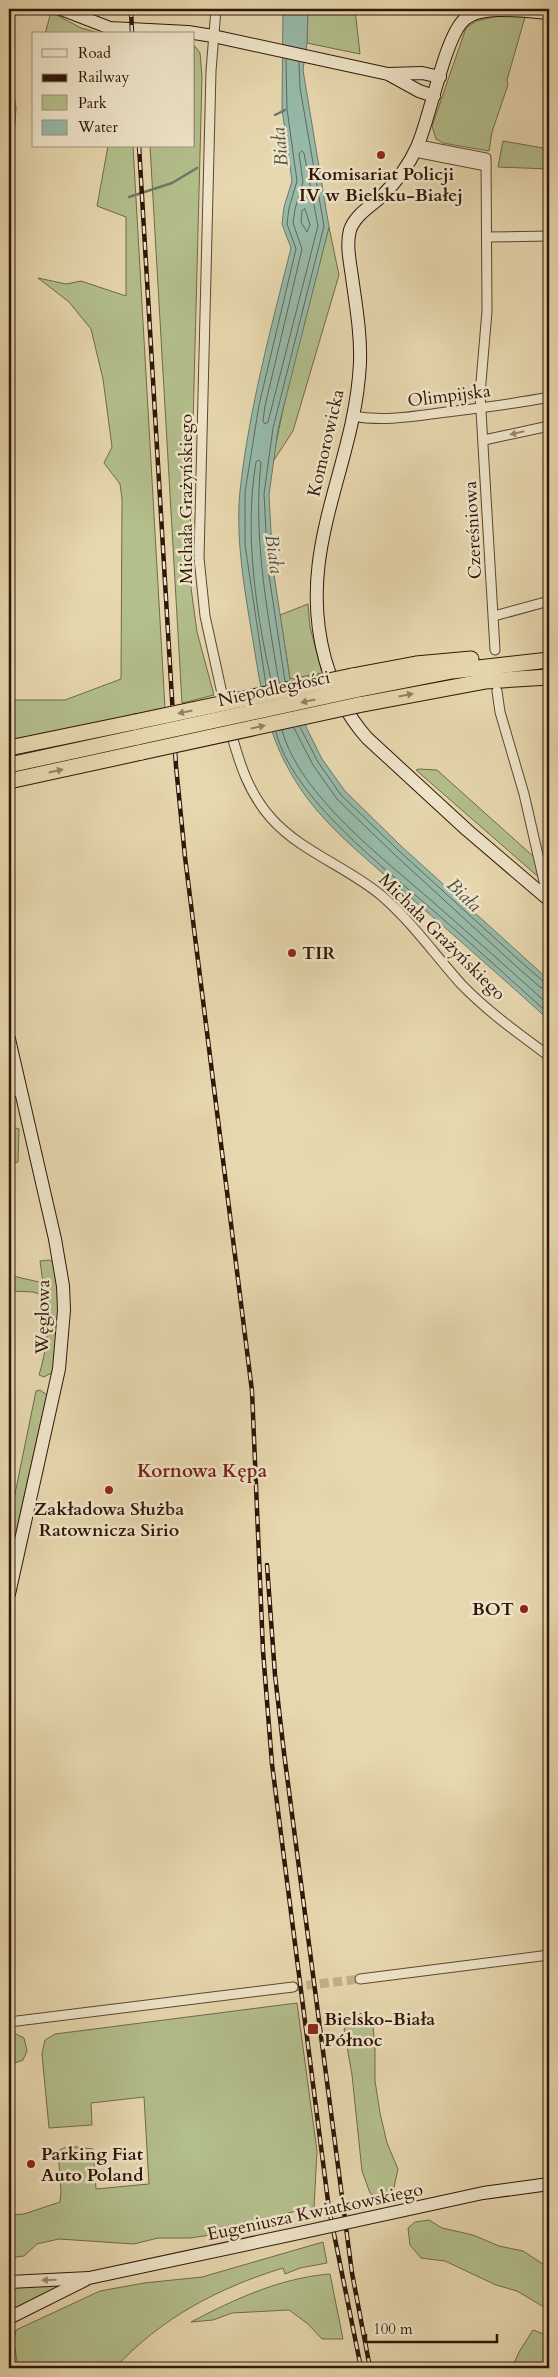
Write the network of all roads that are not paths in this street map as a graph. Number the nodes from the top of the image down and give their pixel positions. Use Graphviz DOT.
graph roads {
  1 [pos="61,9"];
  2 [pos="216,9"];
  3 [pos="542,12"];
  4 [pos="464,14"];
  5 [pos="188,32"];
  6 [pos="195,33"];
  7 [pos="212,36"];
  8 [pos="388,74"];
  9 [pos="440,77"];
  10 [pos="434,96"];
  11 [pos="417,148"];
  12 [pos="549,236"];
  13 [pos="487,237"];
  14 [pos="549,397"];
  15 [pos="481,408"];
  16 [pos="352,416"];
  17 [pos="549,426"];
  18 [pos="484,440"];
  19 [pos="549,601"];
  20 [pos="494,616"];
  21 [pos="495,650"];
  22 [pos="544,660"];
  23 [pos="549,677"];
  24 [pos="355,691"];
  25 [pos="497,691"];
  26 [pos="138,737"];
  27 [pos="9,748"];
  28 [pos="9,765"];
  29 [pos="9,781"];
  30 [pos="549,900"];
  31 [pos="9,1040"];
  32 [pos="549,1056"];
  33 [pos="14,1091"];
  34 [pos="9,1594"];
  35 [pos="549,1955"];
  36 [pos="360,1979"];
  37 [pos="294,1987"];
  38 [pos="9,2022"];
  39 [pos="549,2184"];
  40 [pos="89,2278"];
  41 [pos="9,2282"];
  42 [pos="10,2319"];
  1 -- 5 [label="street"];
  2 -- 7 [label="street, Michała Grażyńskiego"];
  3 -- 4 [label="street, Komorowicka"];
  4 -- 9 [label="street, Komorowicka"];
  6 -- 7 [label="street"];
  7 -- 8 [label="street"];
  7 -- 32 [label="street, Michała Grażyńskiego"];
  8 -- 9 [label="street"];
  8 -- 10 [label="street"];
  9 -- 10 [label="street, Komorowicka"];
  10 -- 11 [label="street, Komorowicka"];
  11 -- 13 [label="street, Czereśniowa"];
  11 -- 16 [label="street, Komorowicka"];
  12 -- 13 [label="street"];
  13 -- 15 [label="street, Czereśniowa"];
  14 -- 15 [label="street, Olimpijska"];
  15 -- 16 [label="street, Olimpijska"];
  15 -- 18 [label="street, Czereśniowa"];
  16 -- 30 [label="street, Komorowicka"];
  17 -- 18 [label="street, one-way"];
  18 -- 20 [label="street, Czereśniowa"];
  19 -- 20 [label="street"];
  20 -- 21 [label="street, Czereśniowa"];
  22 -- 24 [label="highway, Niepodległości"];
  24 -- 23 [label="highway, Niepodległości, one-way"];
  24 -- 26 [label="highway, Niepodległości, bridge"];
  25 -- 30 [label="street"];
  26 -- 27 [label="highway"];
  26 -- 28 [label="highway, Niepodległości"];
  29 -- 26 [label="highway, Niepodległości, one-way"];
  31 -- 33 [label="street, Węglowa"];
  33 -- 34 [label="street, Węglowa"];
  35 -- 36 [label="street"];
  37 -- 38 [label="street"];
  39 -- 40 [label="street, Eugeniusza Kwiatkowskiego, bridge"];
  40 -- 41 [label="street, Eugeniusza Kwiatkowskiego, one-way"];
  40 -- 42 [label="street, Eugeniusza Kwiatkowskiego"];
}
